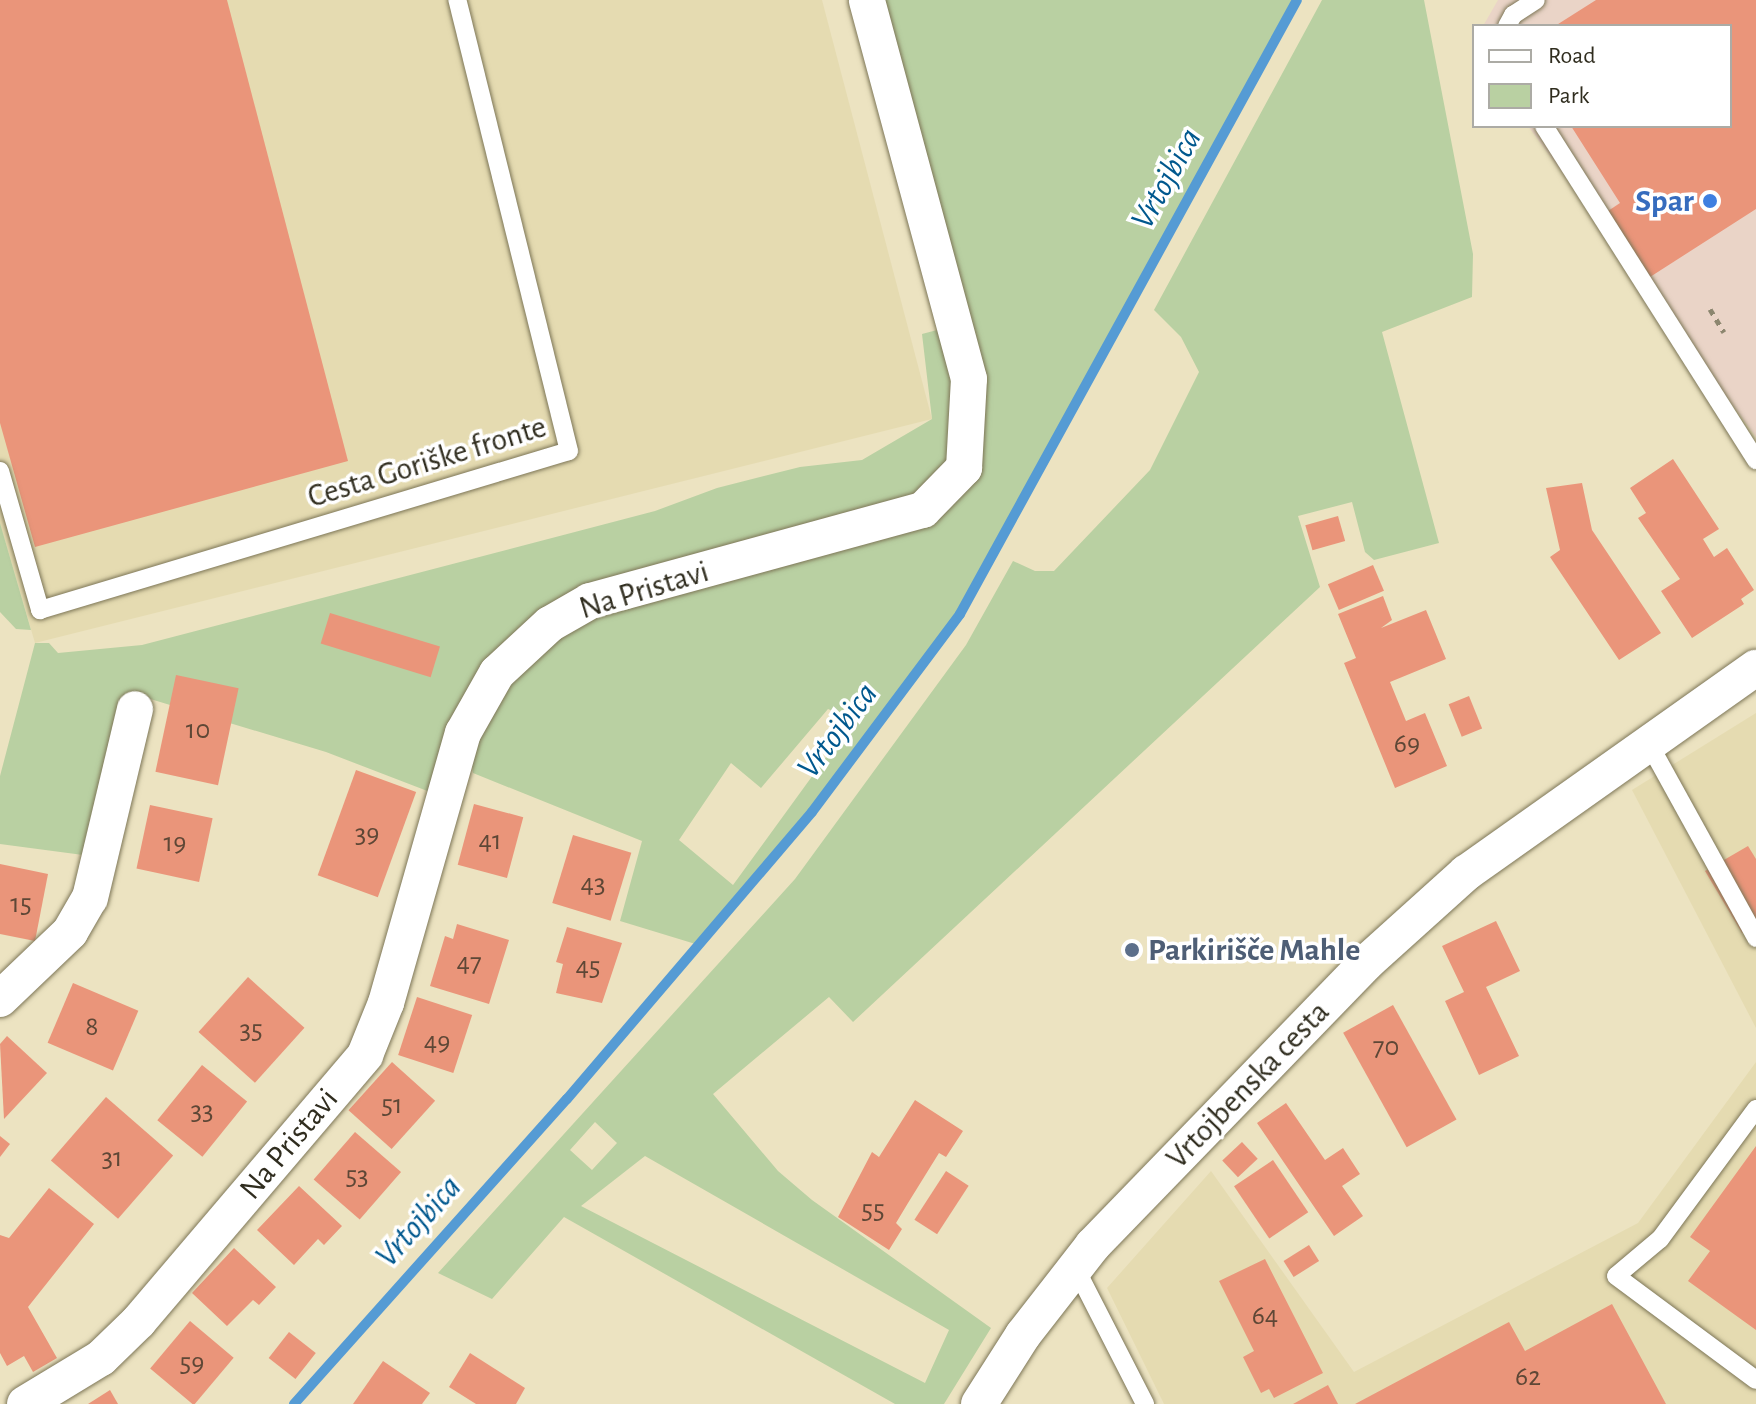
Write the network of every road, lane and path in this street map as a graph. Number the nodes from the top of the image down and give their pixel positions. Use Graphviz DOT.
graph roads {
  1 [pos="457,0"];
  2 [pos="867,0"];
  3 [pos="1536,0"];
  4 [pos="1508,24"];
  5 [pos="1545,128"];
  6 [pos="1710,309"];
  7 [pos="1724,332"];
  8 [pos="1756,460"];
  9 [pos="0,471"];
  10 [pos="1756,668"];
  11 [pos="135,709"];
  12 [pos="1648,742"];
  13 [pos="1756,938"];
  14 [pos="0,999"];
  15 [pos="1756,1109"];
  16 [pos="1075,1267"];
  17 [pos="1756,1380"];
  18 [pos="25,1404"];
  19 [pos="979,1404"];
  20 [pos="1145,1404"];
  1 -- 9 [label="lane, Cesta Goriške fronte"];
  2 -- 18 [label="street, Na Pristavi"];
  3 -- 4 [label="lane"];
  5 -- 8 [label="lane"];
  6 -- 7 [label="path"];
  10 -- 12 [label="street, Vrtojbenska cesta"];
  11 -- 14 [label="street"];
  12 -- 13 [label="lane"];
  12 -- 16 [label="street, Vrtojbenska cesta"];
  15 -- 17 [label="lane"];
  16 -- 19 [label="street, Vrtojbenska cesta"];
  16 -- 20 [label="lane"];
}
